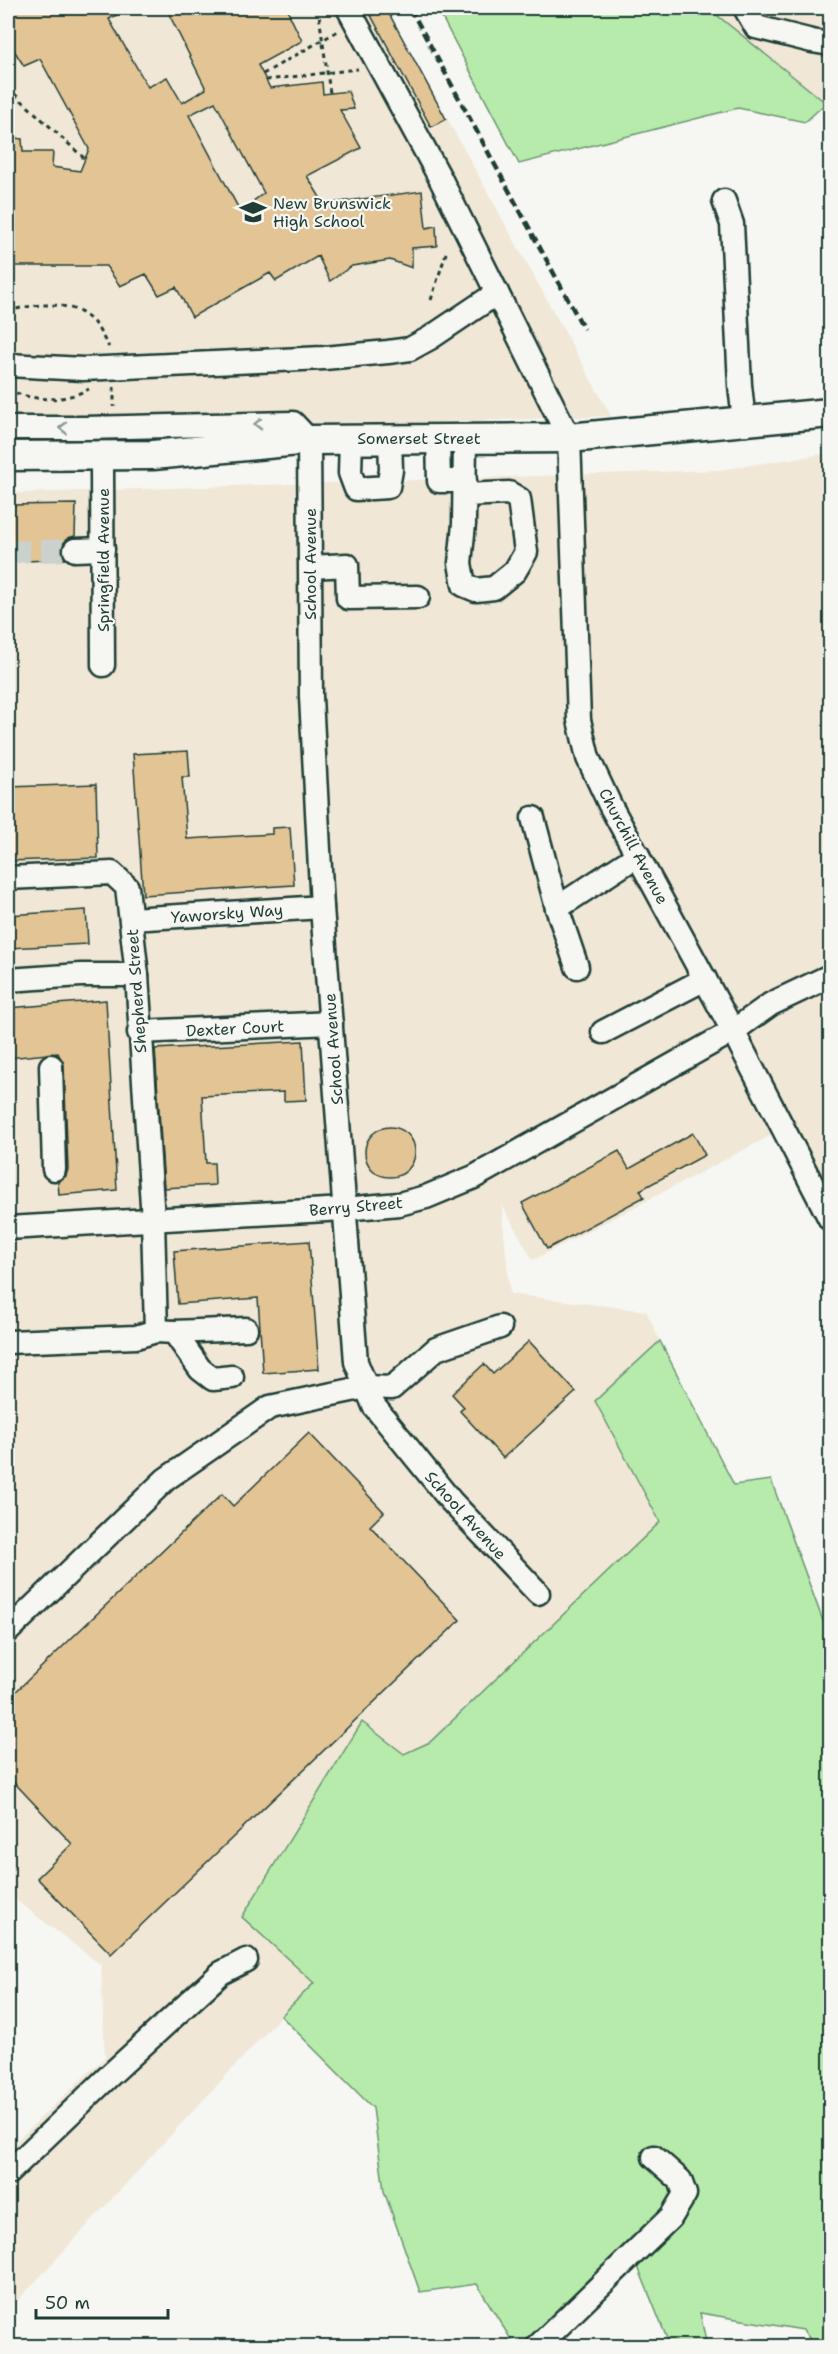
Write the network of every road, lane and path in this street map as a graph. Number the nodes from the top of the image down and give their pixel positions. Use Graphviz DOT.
graph roads {
  1 [pos="318,8"];
  2 [pos="348,8"];
  3 [pos="745,8"];
  4 [pos="338,31"];
  5 [pos="322,40"];
  6 [pos="831,44"];
  7 [pos="358,69"];
  8 [pos="327,73"];
  9 [pos="263,74"];
  10 [pos="266,80"];
  11 [pos="8,88"];
  12 [pos="330,93"];
  13 [pos="85,159"];
  14 [pos="724,201"];
  15 [pos="447,250"];
  16 [pos="497,293"];
  17 [pos="430,300"];
  18 [pos="8,311"];
  19 [pos="111,351"];
  20 [pos="8,365"];
  21 [pos="114,379"];
  22 [pos="95,384"];
  23 [pos="8,389"];
  24 [pos="114,408"];
  25 [pos="831,413"];
  26 [pos="744,422"];
  27 [pos="8,428"];
  28 [pos="390,438"];
  29 [pos="452,438"];
  30 [pos="569,438"];
  31 [pos="351,439"];
  32 [pos="309,440"];
  33 [pos="8,456"];
  34 [pos="107,457"];
  35 [pos="465,488"];
  36 [pos="103,549"];
  37 [pos="75,550"];
  38 [pos="310,567"];
  39 [pos="418,597"];
  40 [pos="103,665"];
  41 [pos="533,818"];
  42 [pos="638,855"];
  43 [pos="8,878"];
  44 [pos="322,907"];
  45 [pos="557,908"];
  46 [pos="131,919"];
  47 [pos="577,967"];
  48 [pos="137,975"];
  49 [pos="831,976"];
  50 [pos="705,979"];
  51 [pos="8,980"];
  52 [pos="331,1023"];
  53 [pos="733,1031"];
  54 [pos="140,1032"];
  55 [pos="603,1032"];
  56 [pos="51,1066"];
  57 [pos="54,1169"];
  58 [pos="344,1209"];
  59 [pos="831,1219"];
  60 [pos="153,1220"];
  61 [pos="8,1228"];
  62 [pos="500,1328"];
  63 [pos="246,1329"];
  64 [pos="165,1332"];
  65 [pos="8,1342"];
  66 [pos="232,1377"];
  67 [pos="366,1387"];
  68 [pos="538,1593"];
  69 [pos="8,1631"];
  70 [pos="246,1960"];
  71 [pos="654,2157"];
  72 [pos="8,2173"];
  73 [pos="538,2346"];
  1 -- 5 [label="path"];
  2 -- 16 [label="street"];
  3 -- 6 [label="street"];
  4 -- 5 [label="path"];
  5 -- 8 [label="path"];
  5 -- 9 [label="path"];
  7 -- 8 [label="path"];
  8 -- 10 [label="path"];
  8 -- 12 [label="path"];
  11 -- 13 [label="path"];
  14 -- 26 [label="street"];
  15 -- 17 [label="path"];
  16 -- 20 [label="street"];
  16 -- 30 [label="street"];
  18 -- 19 [label="path"];
  21 -- 24 [label="path"];
  22 -- 23 [label="path"];
  25 -- 26 [label="main road, Somerset Street"];
  26 -- 30 [label="main road, Somerset Street"];
  32 -- 27 [label="street, one-way"];
  28 -- 29 [label="main road, Somerset Street"];
  28 -- 31 [label="main road, Somerset Street"];
  28 -- 31 [label="street"];
  29 -- 30 [label="main road, Somerset Street"];
  29 -- 35 [label="street"];
  30 -- 42 [label="street, Churchill Avenue"];
  31 -- 32 [label="main road, Somerset Street"];
  32 -- 34 [label="main road, Somerset Street"];
  32 -- 38 [label="street, School Avenue"];
  33 -- 34 [label="main road, Somerset Street"];
  34 -- 36 [label="street, Springfield Avenue"];
  36 -- 37 [label="street"];
  36 -- 40 [label="street, Springfield Avenue"];
  38 -- 39 [label="street"];
  38 -- 44 [label="street, School Avenue"];
  41 -- 45 [label="street"];
  42 -- 45 [label="street"];
  42 -- 50 [label="street, Churchill Avenue"];
  43 -- 46 [label="street, Shepherd Street"];
  44 -- 46 [label="street, Yaworsky Way"];
  44 -- 52 [label="street, School Avenue"];
  45 -- 47 [label="street"];
  46 -- 48 [label="street, Shepherd Street"];
  48 -- 51 [label="street"];
  48 -- 54 [label="street, Shepherd Street"];
  49 -- 53 [label="street, Berry Street"];
  50 -- 53 [label="street, Churchill Avenue"];
  50 -- 55 [label="street"];
  52 -- 54 [label="street, Dexter Court"];
  52 -- 58 [label="street, School Avenue"];
  53 -- 58 [label="street, Berry Street"];
  53 -- 59 [label="street, Churchill Avenue"];
  54 -- 60 [label="street, Shepherd Street"];
  56 -- 57 [label="street"];
  58 -- 60 [label="street, Berry Street"];
  58 -- 67 [label="street, School Avenue"];
  60 -- 61 [label="street, Berry Street"];
  60 -- 64 [label="street, Shepherd Street"];
  62 -- 67 [label="street"];
  63 -- 64 [label="street"];
  64 -- 65 [label="street"];
  64 -- 66 [label="street"];
  67 -- 68 [label="street, School Avenue"];
  67 -- 69 [label="street"];
  70 -- 72 [label="street"];
  71 -- 73 [label="street"];
}
